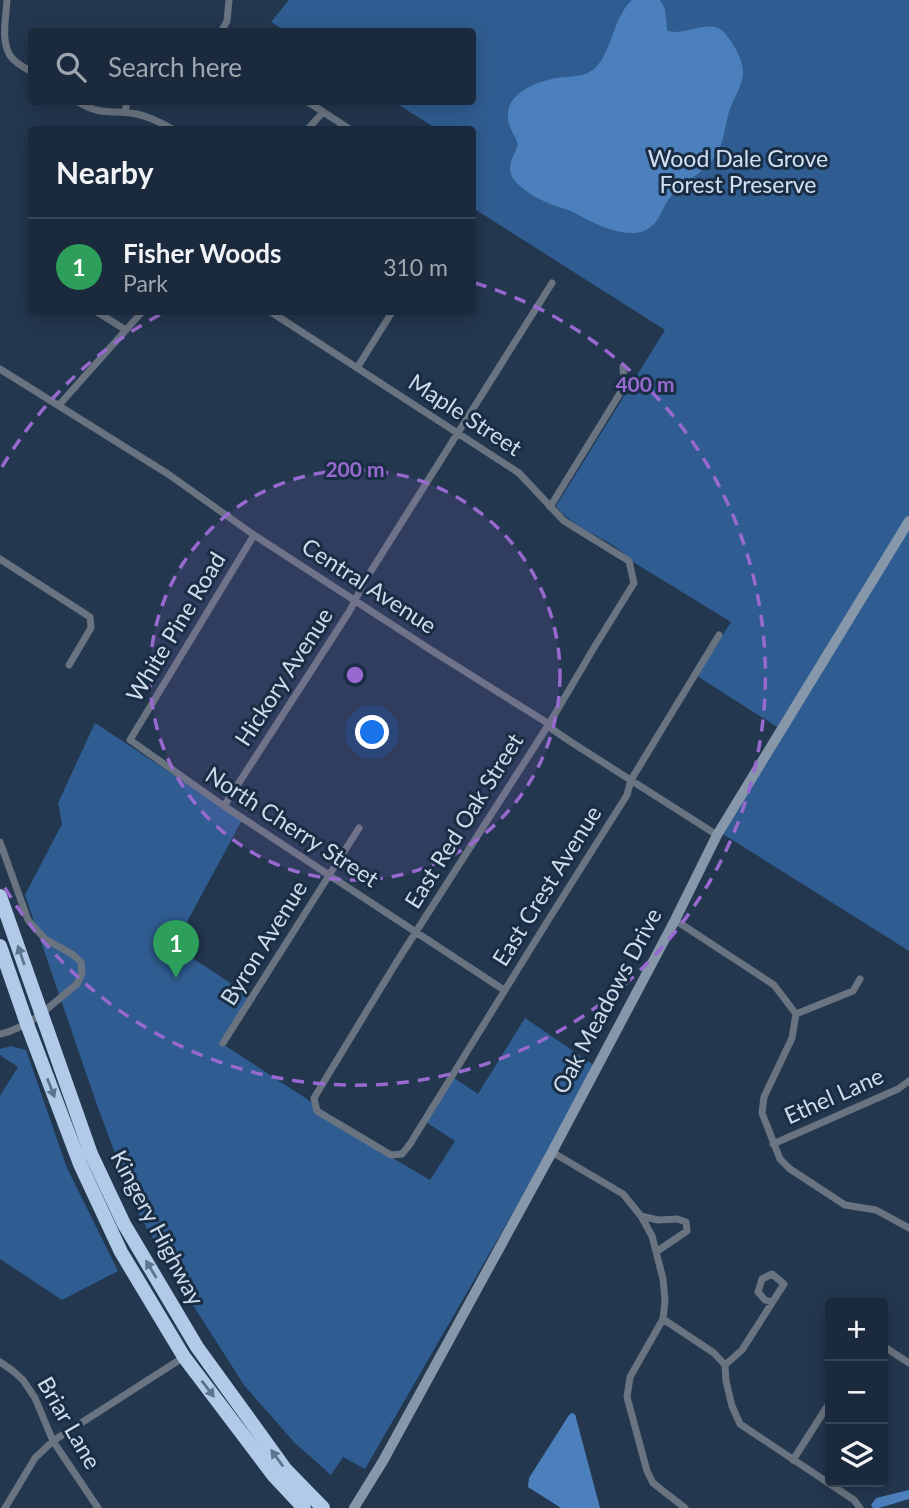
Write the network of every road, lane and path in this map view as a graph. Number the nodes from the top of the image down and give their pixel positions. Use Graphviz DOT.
graph roads {
  1 [pos="7,0"];
  2 [pos="229,0"];
  3 [pos="223,28"];
  4 [pos="28,69"];
  5 [pos="85,105"];
  6 [pos="126,105"];
  7 [pos="312,105"];
  8 [pos="125,112"];
  9 [pos="323,112"];
  10 [pos="167,126"];
  11 [pos="311,126"];
  12 [pos="345,126"];
  13 [pos="552,282"];
  14 [pos="102,315"];
  15 [pos="139,315"];
  16 [pos="276,315"];
  17 [pos="390,315"];
  18 [pos="126,330"];
  19 [pos="623,367"];
  20 [pos="356,368"];
  21 [pos="0,369"];
  22 [pos="60,405"];
  23 [pos="456,432"];
  24 [pos="550,506"];
  25 [pos="909,521"];
  26 [pos="254,535"];
  27 [pos="0,559"];
  28 [pos="629,561"];
  29 [pos="354,599"];
  30 [pos="719,635"];
  31 [pos="69,665"];
  32 [pos="549,724"];
  33 [pos="130,740"];
  34 [pos="631,780"];
  35 [pos="223,806"];
  36 [pos="359,828"];
  37 [pos="717,835"];
  38 [pos="0,842"];
  39 [pos="329,875"];
  40 [pos="0,896"];
  41 [pos="675,920"];
  42 [pos="417,932"];
  43 [pos="0,946"];
  44 [pos="860,979"];
  45 [pos="504,990"];
  46 [pos="41,1014"];
  47 [pos="796,1014"];
  48 [pos="27,1024"];
  49 [pos="0,1034"];
  50 [pos="223,1043"];
  51 [pos="909,1081"];
  52 [pos="773,1144"];
  53 [pos="552,1152"];
  54 [pos="402,1154"];
  55 [pos="641,1216"];
  56 [pos="909,1228"];
  57 [pos="656,1252"];
  58 [pos="772,1302"];
  59 [pos="663,1320"];
  60 [pos="888,1349"];
  61 [pos="184,1357"];
  62 [pos="0,1362"];
  63 [pos="909,1363"];
  64 [pos="724,1365"];
  65 [pos="825,1410"];
  66 [pos="53,1441"];
  67 [pos="793,1460"];
  68 [pos="3,1507"];
  69 [pos="98,1508"];
  70 [pos="304,1508"];
  71 [pos="323,1508"];
  72 [pos="354,1508"];
  73 [pos="685,1508"];
  74 [pos="860,1508"];
  1 -- 4 [label="street"];
  2 -- 3 [label="street"];
  5 -- 8 [label="street"];
  6 -- 8 [label="street"];
  7 -- 9 [label="street"];
  8 -- 10 [label="street"];
  9 -- 11 [label="street"];
  9 -- 12 [label="street"];
  13 -- 23 [label="street, Hickory Avenue"];
  14 -- 18 [label="street"];
  15 -- 18 [label="street"];
  16 -- 20 [label="street, Maple Street"];
  17 -- 20 [label="street"];
  18 -- 22 [label="street"];
  19 -- 24 [label="street"];
  20 -- 23 [label="street, Maple Street"];
  21 -- 22 [label="street, Central Avenue"];
  22 -- 26 [label="street, Central Avenue"];
  23 -- 24 [label="street, Maple Street"];
  23 -- 29 [label="street, Hickory Avenue"];
  24 -- 28 [label="street, Maple Street"];
  25 -- 37 [label="street, Oak Meadows Drive"];
  26 -- 29 [label="street, Central Avenue"];
  26 -- 33 [label="street, White Pine Road"];
  27 -- 31 [label="street"];
  28 -- 32 [label="street, East Red Oak Street"];
  29 -- 32 [label="street, Central Avenue"];
  29 -- 35 [label="street, Hickory Avenue"];
  30 -- 34 [label="street, East Crest Avenue"];
  32 -- 34 [label="street, Central Avenue"];
  32 -- 42 [label="street, East Red Oak Street"];
  33 -- 35 [label="street, North Cherry Street"];
  34 -- 37 [label="street, Central Avenue"];
  34 -- 45 [label="street, East Crest Avenue"];
  35 -- 39 [label="street, North Cherry Street"];
  36 -- 39 [label="street, Byron Avenue"];
  37 -- 41 [label="street, Oak Meadows Drive"];
  38 -- 46 [label="street"];
  39 -- 42 [label="street, North Cherry Street"];
  39 -- 50 [label="street, Byron Avenue"];
  46 -- 40 [label="highway, Kingery Highway, one-way"];
  41 -- 47 [label="street"];
  41 -- 53 [label="street, Oak Meadows Drive"];
  42 -- 45 [label="street, North Cherry Street"];
  42 -- 54 [label="street, East Red Oak Street"];
  43 -- 48 [label="highway, Kingery Highway"];
  44 -- 47 [label="street"];
  45 -- 54 [label="street, East Crest Avenue"];
  46 -- 48 [label="street"];
  71 -- 46 [label="highway, Kingery Highway, one-way"];
  47 -- 52 [label="street"];
  48 -- 49 [label="street"];
  48 -- 61 [label="highway, Kingery Highway, one-way"];
  51 -- 52 [label="street, Ethel Lane"];
  52 -- 56 [label="street"];
  53 -- 55 [label="street"];
  53 -- 72 [label="street, Oak Meadows Drive"];
  55 -- 57 [label="street"];
  55 -- 57 [label="street"];
  57 -- 59 [label="street"];
  58 -- 64 [label="street"];
  59 -- 64 [label="street"];
  59 -- 73 [label="street"];
  60 -- 63 [label="street"];
  61 -- 66 [label="street"];
  61 -- 70 [label="highway, Kingery Highway, one-way"];
  62 -- 66 [label="street, Briar Lane"];
  64 -- 67 [label="street"];
  65 -- 67 [label="street"];
  66 -- 68 [label="street"];
  66 -- 69 [label="street, Briar Lane"];
  67 -- 74 [label="street"];
}
